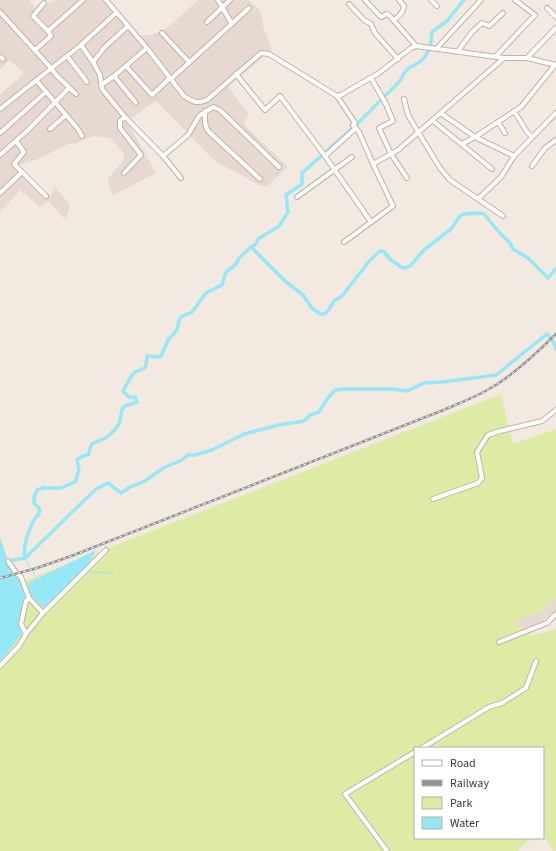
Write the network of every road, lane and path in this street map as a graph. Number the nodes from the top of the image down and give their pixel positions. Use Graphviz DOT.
graph roads {
  1 [pos="83,0"];
  2 [pos="106,0"];
  3 [pos="218,0"];
  4 [pos="230,0"];
  5 [pos="365,0"];
  6 [pos="399,0"];
  7 [pos="431,0"];
  8 [pos="481,0"];
  9 [pos="515,0"];
  10 [pos="44,3"];
  11 [pos="349,4"];
  12 [pos="437,6"];
  13 [pos="222,8"];
  14 [pos="248,8"];
  15 [pos="547,8"];
  16 [pos="0,12"];
  17 [pos="116,13"];
  18 [pos="503,13"];
  19 [pos="556,17"];
  20 [pos="394,20"];
  21 [pos="207,22"];
  22 [pos="232,24"];
  23 [pos="128,26"];
  24 [pos="556,28"];
  25 [pos="48,31"];
  26 [pos="162,33"];
  27 [pos="81,45"];
  28 [pos="416,46"];
  29 [pos="433,47"];
  30 [pos="147,48"];
  31 [pos="34,50"];
  32 [pos="458,51"];
  33 [pos="67,56"];
  34 [pos="496,56"];
  35 [pos="504,58"];
  36 [pos="527,58"];
  37 [pos="398,59"];
  38 [pos="93,62"];
  39 [pos="189,62"];
  40 [pos="556,65"];
  41 [pos="126,66"];
  42 [pos="51,68"];
  43 [pos="236,74"];
  44 [pos="114,76"];
  45 [pos="371,78"];
  46 [pos="171,79"];
  47 [pos="36,80"];
  48 [pos="87,82"];
  49 [pos="101,85"];
  50 [pos="69,88"];
  51 [pos="46,92"];
  52 [pos="76,94"];
  53 [pos="337,96"];
  54 [pos="404,99"];
  55 [pos="55,102"];
  56 [pos="136,103"];
  57 [pos="0,109"];
  58 [pos="205,111"];
  59 [pos="514,111"];
  60 [pos="556,113"];
  61 [pos="442,114"];
  62 [pos="66,115"];
  63 [pos="125,117"];
  64 [pos="434,121"];
  65 [pos="498,122"];
  66 [pos="354,127"];
  67 [pos="50,129"];
  68 [pos="419,133"];
  69 [pos="505,133"];
  70 [pos="0,134"];
  71 [pos="82,136"];
  72 [pos="475,137"];
  73 [pos="532,137"];
  74 [pos="556,140"];
  75 [pos="16,141"];
  76 [pos="462,144"];
  77 [pos="391,154"];
  78 [pos="0,155"];
  79 [pos="163,156"];
  80 [pos="325,156"];
  81 [pos="514,156"];
  82 [pos="352,157"];
  83 [pos="373,164"];
  84 [pos="532,166"];
  85 [pos="279,168"];
  86 [pos="492,169"];
  87 [pos="334,170"];
  88 [pos="21,173"];
  89 [pos="124,173"];
  90 [pos="181,178"];
  91 [pos="407,178"];
  92 [pos="260,179"];
  93 [pos="1,191"];
  94 [pos="46,196"];
  95 [pos="297,197"];
  96 [pos="478,199"];
  97 [pos="503,216"];
  98 [pos="371,222"];
  99 [pos="344,242"];
  100 [pos="556,410"];
  101 [pos="433,499"];
  102 [pos="106,550"];
  103 [pos="8,561"];
  104 [pos="28,598"];
  105 [pos="43,613"];
  106 [pos="556,614"];
  107 [pos="26,634"];
  108 [pos="499,642"];
  109 [pos="536,661"];
  110 [pos="0,666"];
  111 [pos="424,747"];
  112 [pos="414,753"];
  113 [pos="387,851"];
  1 -- 25 [label="street"];
  2 -- 17 [label="street"];
  3 -- 13 [label="street"];
  4 -- 13 [label="street"];
  5 -- 20 [label="street"];
  6 -- 20 [label="street"];
  7 -- 12 [label="street"];
  8 -- 29 [label="street"];
  9 -- 34 [label="street"];
  10 -- 25 [label="street"];
  11 -- 37 [label="street"];
  13 -- 21 [label="street"];
  13 -- 22 [label="street"];
  14 -- 22 [label="street"];
  15 -- 19 [label="street"];
  16 -- 31 [label="street"];
  17 -- 23 [label="street"];
  17 -- 27 [label="street"];
  18 -- 32 [label="street"];
  20 -- 28 [label="street"];
  22 -- 39 [label="street"];
  23 -- 30 [label="street"];
  23 -- 38 [label="street"];
  24 -- 36 [label="street"];
  25 -- 31 [label="street"];
  26 -- 39 [label="street"];
  27 -- 33 [label="street"];
  27 -- 38 [label="street"];
  28 -- 29 [label="street"];
  28 -- 37 [label="street"];
  29 -- 32 [label="street"];
  30 -- 41 [label="street"];
  30 -- 46 [label="street"];
  31 -- 42 [label="street"];
  32 -- 34 [label="street"];
  33 -- 42 [label="street"];
  33 -- 48 [label="street"];
  34 -- 35 [label="street"];
  35 -- 36 [label="street"];
  35 -- 61 [label="street"];
  36 -- 40 [label="street"];
  37 -- 45 [label="street"];
  38 -- 49 [label="street"];
  39 -- 46 [label="street"];
  40 -- 59 [label="street"];
  41 -- 44 [label="street"];
  41 -- 46 [label="street"];
  42 -- 47 [label="street"];
  42 -- 50 [label="street"];
  43 -- 46 [label="street"];
  43 -- 53 [label="street"];
  43 -- 80 [label="street"];
  44 -- 49 [label="street"];
  44 -- 56 [label="street"];
  45 -- 53 [label="street"];
  45 -- 77 [label="street"];
  47 -- 51 [label="street"];
  47 -- 57 [label="street"];
  49 -- 63 [label="street"];
  50 -- 52 [label="street"];
  50 -- 55 [label="street"];
  51 -- 55 [label="street"];
  51 -- 70 [label="street"];
  53 -- 66 [label="street"];
  54 -- 68 [label="street"];
  55 -- 62 [label="street"];
  55 -- 75 [label="street"];
  58 -- 79 [label="street"];
  58 -- 85 [label="street"];
  58 -- 92 [label="street"];
  59 -- 65 [label="street"];
  59 -- 73 [label="street"];
  60 -- 73 [label="street"];
  61 -- 64 [label="street"];
  61 -- 72 [label="street"];
  62 -- 67 [label="street"];
  62 -- 71 [label="street"];
  63 -- 79 [label="street"];
  63 -- 89 [label="street"];
  64 -- 68 [label="street"];
  64 -- 76 [label="street"];
  65 -- 69 [label="street"];
  65 -- 72 [label="street"];
  66 -- 80 [label="street"];
  66 -- 83 [label="street"];
  68 -- 77 [label="street"];
  68 -- 96 [label="street"];
  72 -- 76 [label="street"];
  72 -- 81 [label="street"];
  73 -- 81 [label="street"];
  74 -- 84 [label="street"];
  75 -- 78 [label="street"];
  75 -- 88 [label="street"];
  76 -- 86 [label="street"];
  77 -- 83 [label="street"];
  77 -- 91 [label="street"];
  79 -- 90 [label="street"];
  80 -- 87 [label="street"];
  81 -- 96 [label="street"];
  82 -- 87 [label="street"];
  83 -- 98 [label="street"];
  87 -- 95 [label="street"];
  87 -- 98 [label="street"];
  88 -- 93 [label="street"];
  88 -- 94 [label="street"];
  96 -- 97 [label="street"];
  98 -- 99 [label="street"];
  100 -- 101 [label="street"];
  102 -- 105 [label="street"];
  103 -- 104 [label="street"];
  104 -- 105 [label="street"];
  104 -- 107 [label="street"];
  105 -- 107 [label="street"];
  106 -- 108 [label="street"];
  107 -- 110 [label="street"];
  109 -- 111 [label="street"];
  112 -- 113 [label="street"];
}
